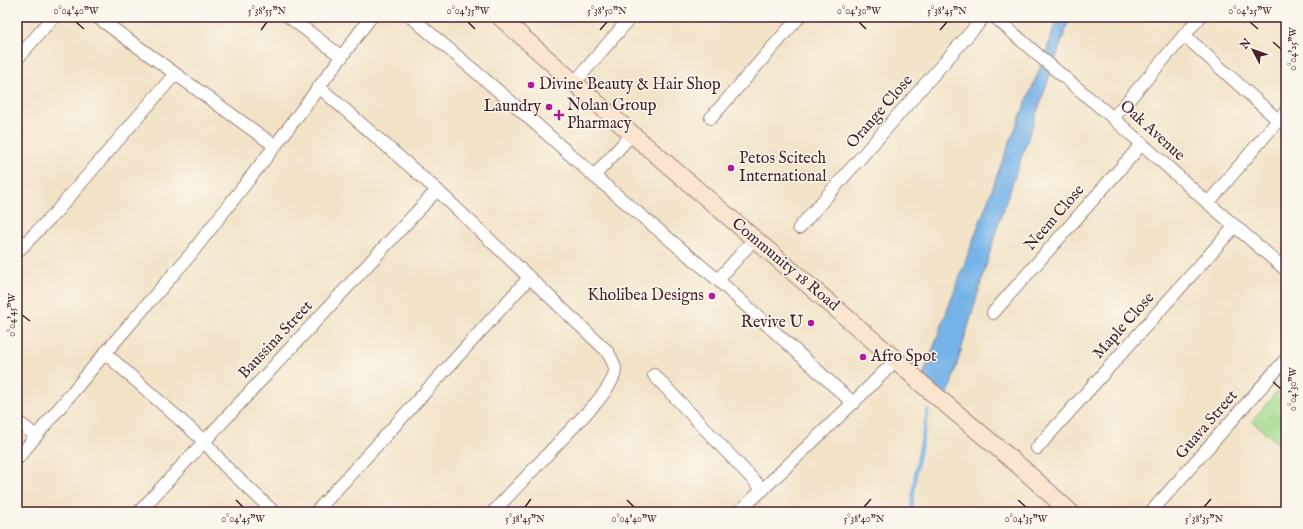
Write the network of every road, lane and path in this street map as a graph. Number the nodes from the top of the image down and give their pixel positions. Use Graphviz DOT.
graph roads {
  1 [pos="53,17"];
  2 [pos="98,17"];
  3 [pos="289,17"];
  4 [pos="371,17"];
  5 [pos="411,17"];
  6 [pos="500,17"];
  7 [pos="631,17"];
  8 [pos="799,17"];
  9 [pos="984,17"];
  10 [pos="995,17"];
  11 [pos="1200,17"];
  12 [pos="1184,35"];
  13 [pos="342,57"];
  14 [pos="17,59"];
  15 [pos="175,74"];
  16 [pos="574,83"];
  17 [pos="319,87"];
  18 [pos="1286,111"];
  19 [pos="711,118"];
  20 [pos="1113,118"];
  21 [pos="1278,120"];
  22 [pos="632,134"];
  23 [pos="1142,144"];
  24 [pos="275,146"];
  25 [pos="594,176"];
  26 [pos="437,190"];
  27 [pos="1208,203"];
  28 [pos="1235,226"];
  29 [pos="799,228"];
  30 [pos="754,239"];
  31 [pos="17,252"];
  32 [pos="1286,270"];
  33 [pos="529,278"];
  34 [pos="718,280"];
  35 [pos="993,313"];
  36 [pos="105,353"];
  37 [pos="1286,359"];
  38 [pos="896,360"];
  39 [pos="654,376"];
  40 [pos="853,403"];
  41 [pos="17,421"];
  42 [pos="36,436"];
  43 [pos="204,441"];
  44 [pos="1037,448"];
  45 [pos="17,459"];
  46 [pos="763,490"];
  47 [pos="138,512"];
  48 [pos="274,512"];
  49 [pos="316,512"];
  50 [pos="493,512"];
  51 [pos="740,512"];
  52 [pos="1070,512"];
  53 [pos="1151,512"];
  1 -- 14 [label="street"];
  2 -- 15 [label="street"];
  3 -- 13 [label="street"];
  4 -- 13 [label="street"];
  5 -- 25 [label="street"];
  6 -- 16 [label="main road, Community 18 Road"];
  7 -- 16 [label="street"];
  8 -- 19 [label="street"];
  9 -- 29 [label="street, Orange Close"];
  10 -- 20 [label="street, Oak Avenue"];
  11 -- 12 [label="street"];
  12 -- 20 [label="street"];
  12 -- 21 [label="street"];
  13 -- 17 [label="street"];
  15 -- 24 [label="street"];
  15 -- 31 [label="street"];
  16 -- 22 [label="main road, Community 18 Road"];
  17 -- 24 [label="street"];
  17 -- 26 [label="street"];
  18 -- 21 [label="street"];
  20 -- 23 [label="street, Oak Avenue"];
  21 -- 27 [label="street"];
  22 -- 25 [label="street"];
  22 -- 30 [label="main road, Community 18 Road"];
  23 -- 27 [label="street, Oak Avenue"];
  23 -- 35 [label="street, Neem Close"];
  24 -- 36 [label="street"];
  25 -- 34 [label="street"];
  26 -- 33 [label="street"];
  26 -- 43 [label="street, Baussina Street"];
  27 -- 28 [label="street, Oak Avenue"];
  28 -- 32 [label="street, Oak Avenue"];
  28 -- 44 [label="street, Maple Close"];
  30 -- 34 [label="street"];
  30 -- 38 [label="main road, Community 18 Road"];
  33 -- 49 [label="street"];
  33 -- 50 [label="street"];
  34 -- 40 [label="street"];
  36 -- 42 [label="street"];
  36 -- 43 [label="street"];
  37 -- 53 [label="street, Guava Street"];
  38 -- 40 [label="street"];
  38 -- 52 [label="main road, Community 18 Road"];
  39 -- 46 [label="street"];
  40 -- 46 [label="street"];
  41 -- 42 [label="street"];
  42 -- 45 [label="street"];
  43 -- 47 [label="street, Baussina Street"];
  43 -- 48 [label="street"];
  46 -- 51 [label="street"];
}
